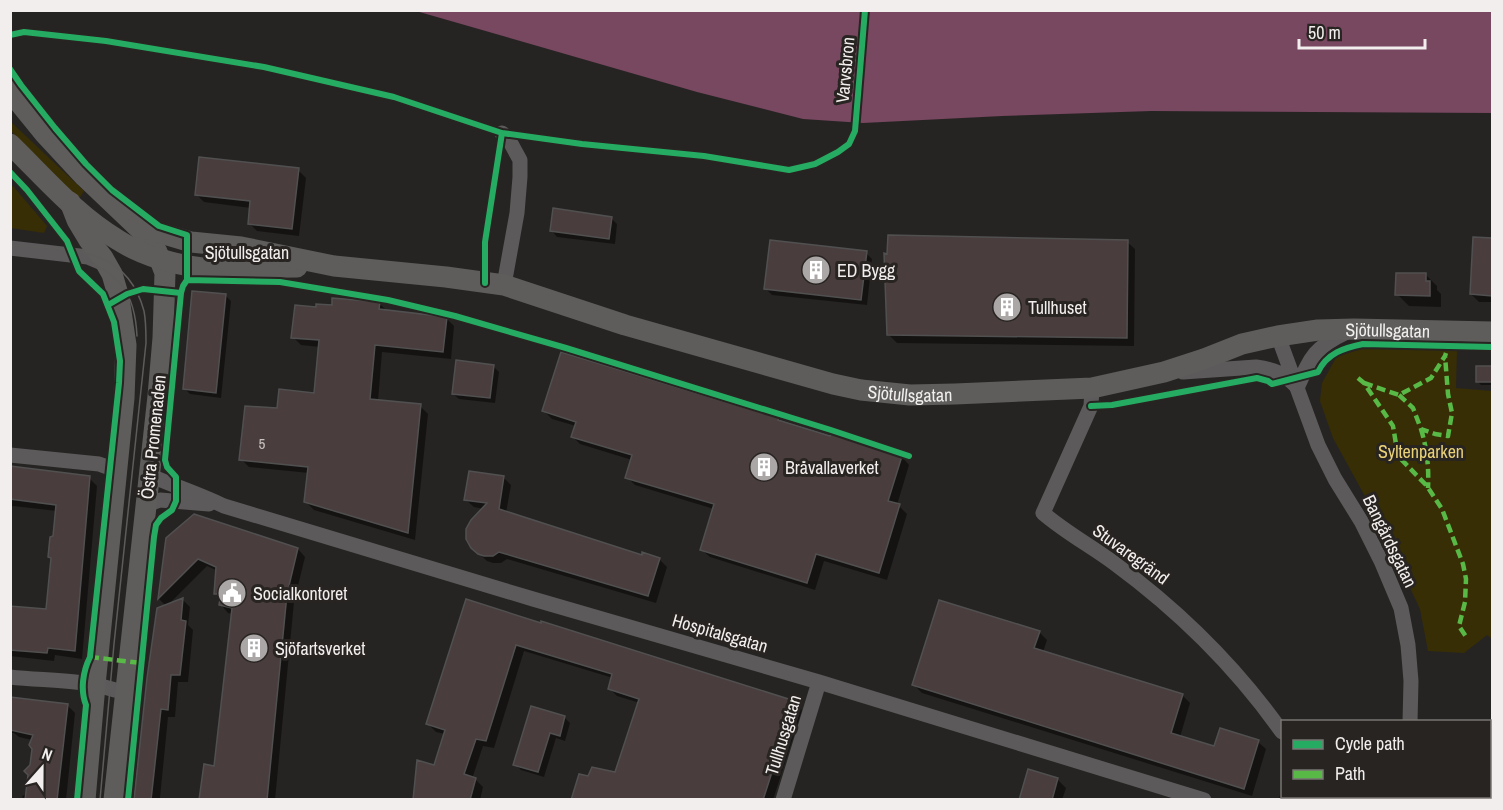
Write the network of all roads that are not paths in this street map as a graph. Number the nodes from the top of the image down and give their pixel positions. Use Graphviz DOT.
graph roads {
  1 [pos="10,91"];
  2 [pos="502,133"];
  3 [pos="10,144"];
  4 [pos="70,202"];
  5 [pos="136,226"];
  6 [pos="10,248"];
  7 [pos="161,260"];
  8 [pos="108,266"];
  9 [pos="334,266"];
  10 [pos="504,285"];
  11 [pos="1354,328"];
  12 [pos="1492,332"];
  13 [pos="1278,336"];
  14 [pos="1164,372"];
  15 [pos="1297,387"];
  16 [pos="1092,388"];
  17 [pos="10,455"];
  18 [pos="118,471"];
  19 [pos="149,475"];
  20 [pos="146,505"];
  21 [pos="224,506"];
  22 [pos="10,677"];
  23 [pos="819,682"];
  24 [pos="113,683"];
  25 [pos="1410,720"];
  26 [pos="1281,731"];
  27 [pos="85,800"];
  28 [pos="114,800"];
  29 [pos="783,800"];
  30 [pos="1204,800"];
  1 -- 5 [label="main road, Sjötullsgatan"];
  2 -- 10 [label="street"];
  3 -- 4 [label="main road, Sjötullsgatan"];
  4 -- 7 [label="main road, Sjötullsgatan"];
  4 -- 8 [label="main road, Östra Promenaden"];
  5 -- 7 [label="main road, Östra Promenaden"];
  5 -- 9 [label="main road, Sjötullsgatan"];
  6 -- 8 [label="street"];
  7 -- 9 [label="main road, Sjötullsgatan"];
  7 -- 19 [label="main road, Östra Promenaden"];
  8 -- 18 [label="main road, Östra Promenaden"];
  9 -- 10 [label="main road, Sjötullsgatan"];
  10 -- 16 [label="main road, Sjötullsgatan"];
  11 -- 12 [label="main road, Sjötullsgatan"];
  11 -- 13 [label="main road, Sjötullsgatan"];
  11 -- 15 [label="street"];
  13 -- 14 [label="main road, Sjötullsgatan"];
  13 -- 15 [label="street, Bangårdsgatan"];
  14 -- 15 [label="street"];
  14 -- 16 [label="main road, Sjötullsgatan"];
  15 -- 25 [label="street, Bangårdsgatan"];
  16 -- 26 [label="street, Stuvaregränd"];
  17 -- 18 [label="street"];
  18 -- 24 [label="main road, Östra Promenaden"];
  19 -- 20 [label="main road, Östra Promenaden"];
  19 -- 21 [label="street, Hospitalsgatan"];
  20 -- 21 [label="street, Hospitalsgatan"];
  20 -- 24 [label="main road, Östra Promenaden"];
  21 -- 23 [label="street, Hospitalsgatan"];
  22 -- 24 [label="street"];
  23 -- 29 [label="street, Tullhusgatan"];
  23 -- 30 [label="street, Hospitalsgatan"];
  24 -- 27 [label="main road, Östra Promenaden"];
  24 -- 28 [label="main road, Östra Promenaden"];
}
